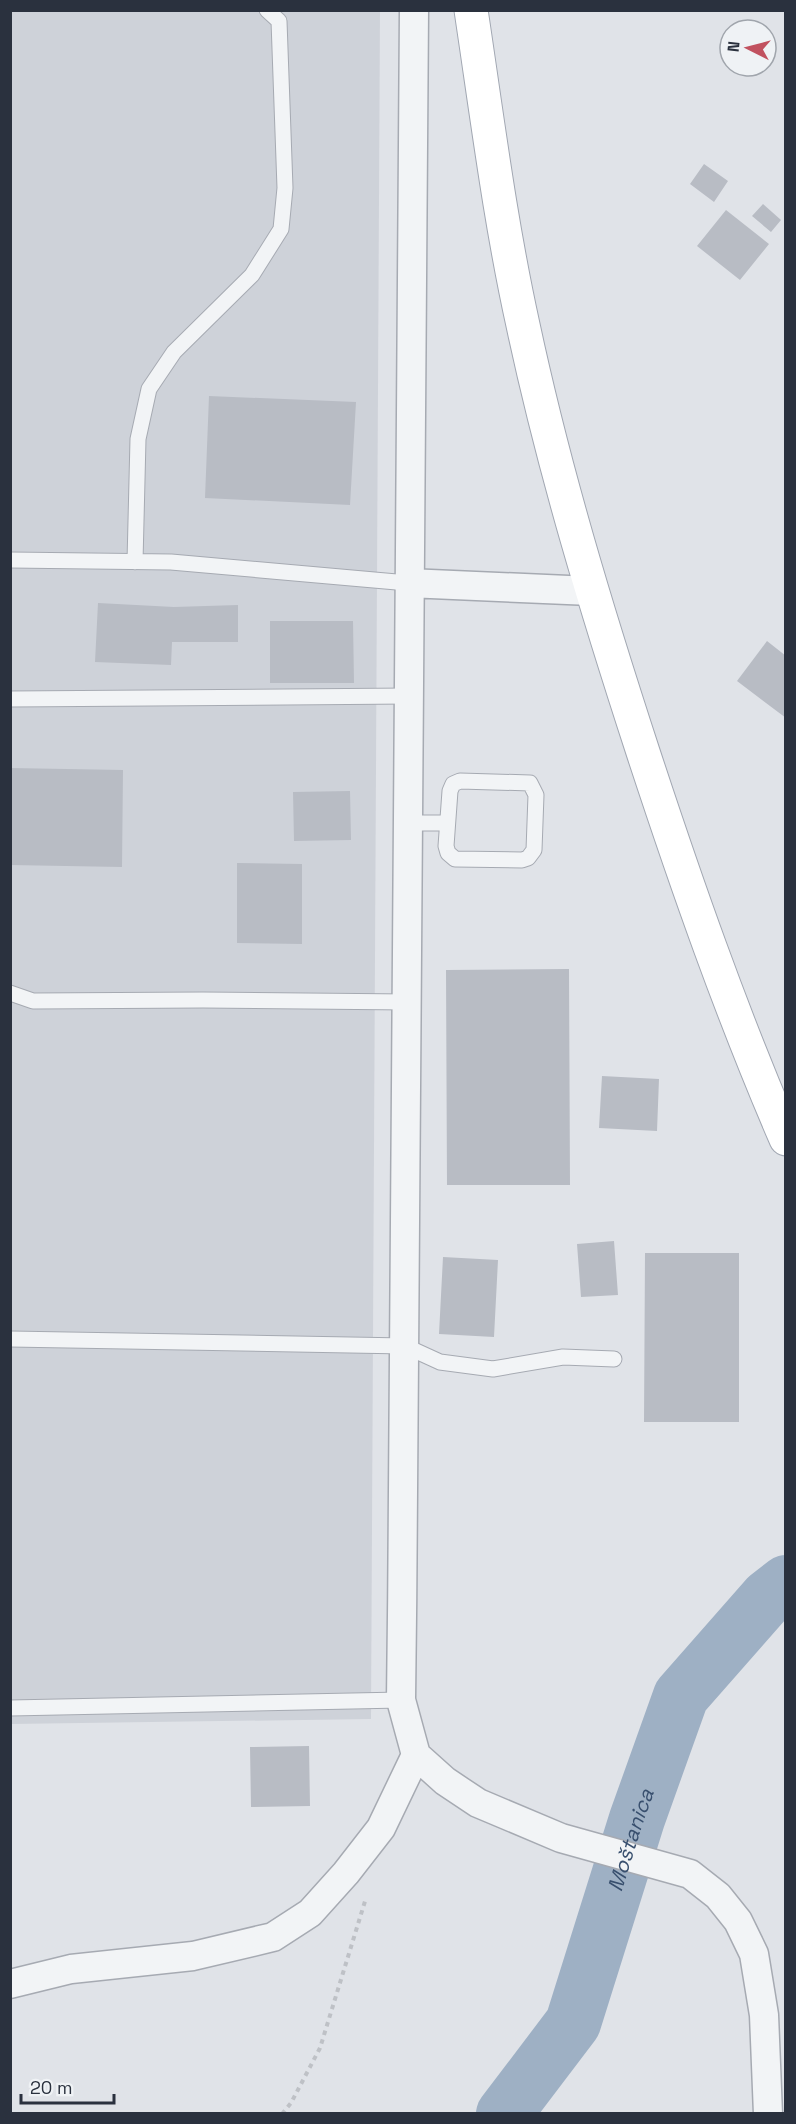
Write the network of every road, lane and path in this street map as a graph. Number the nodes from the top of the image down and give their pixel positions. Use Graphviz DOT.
graph roads {
  1 [pos="267,10"];
  2 [pos="414,10"];
  3 [pos="471,10"];
  4 [pos="10,560"];
  5 [pos="135,562"];
  6 [pos="408,583"];
  7 [pos="591,591"];
  8 [pos="409,696"];
  9 [pos="10,699"];
  10 [pos="409,823"];
  11 [pos="446,823"];
  12 [pos="10,993"];
  13 [pos="408,1002"];
  14 [pos="786,1139"];
  15 [pos="10,1339"];
  16 [pos="405,1346"];
  17 [pos="614,1359"];
  18 [pos="401,1701"];
  19 [pos="10,1708"];
  20 [pos="416,1755"];
  21 [pos="368,1891"];
  22 [pos="13,1982"];
  23 [pos="282,2114"];
  24 [pos="768,2114"];
  1 -- 5 [label="lane"];
  2 -- 6 [label="street"];
  3 -- 7 [label="main road"];
  4 -- 5 [label="lane"];
  5 -- 6 [label="lane"];
  6 -- 7 [label="street"];
  6 -- 8 [label="street"];
  7 -- 14 [label="main road"];
  8 -- 9 [label="lane"];
  8 -- 10 [label="street"];
  10 -- 11 [label="lane"];
  10 -- 13 [label="street"];
  11 -- 11 [label="lane"];
  12 -- 13 [label="lane"];
  13 -- 16 [label="street"];
  15 -- 16 [label="lane"];
  16 -- 17 [label="lane"];
  16 -- 18 [label="street"];
  18 -- 19 [label="lane"];
  18 -- 20 [label="street"];
  20 -- 22 [label="street"];
  20 -- 24 [label="street"];
  21 -- 23 [label="path"];
}
